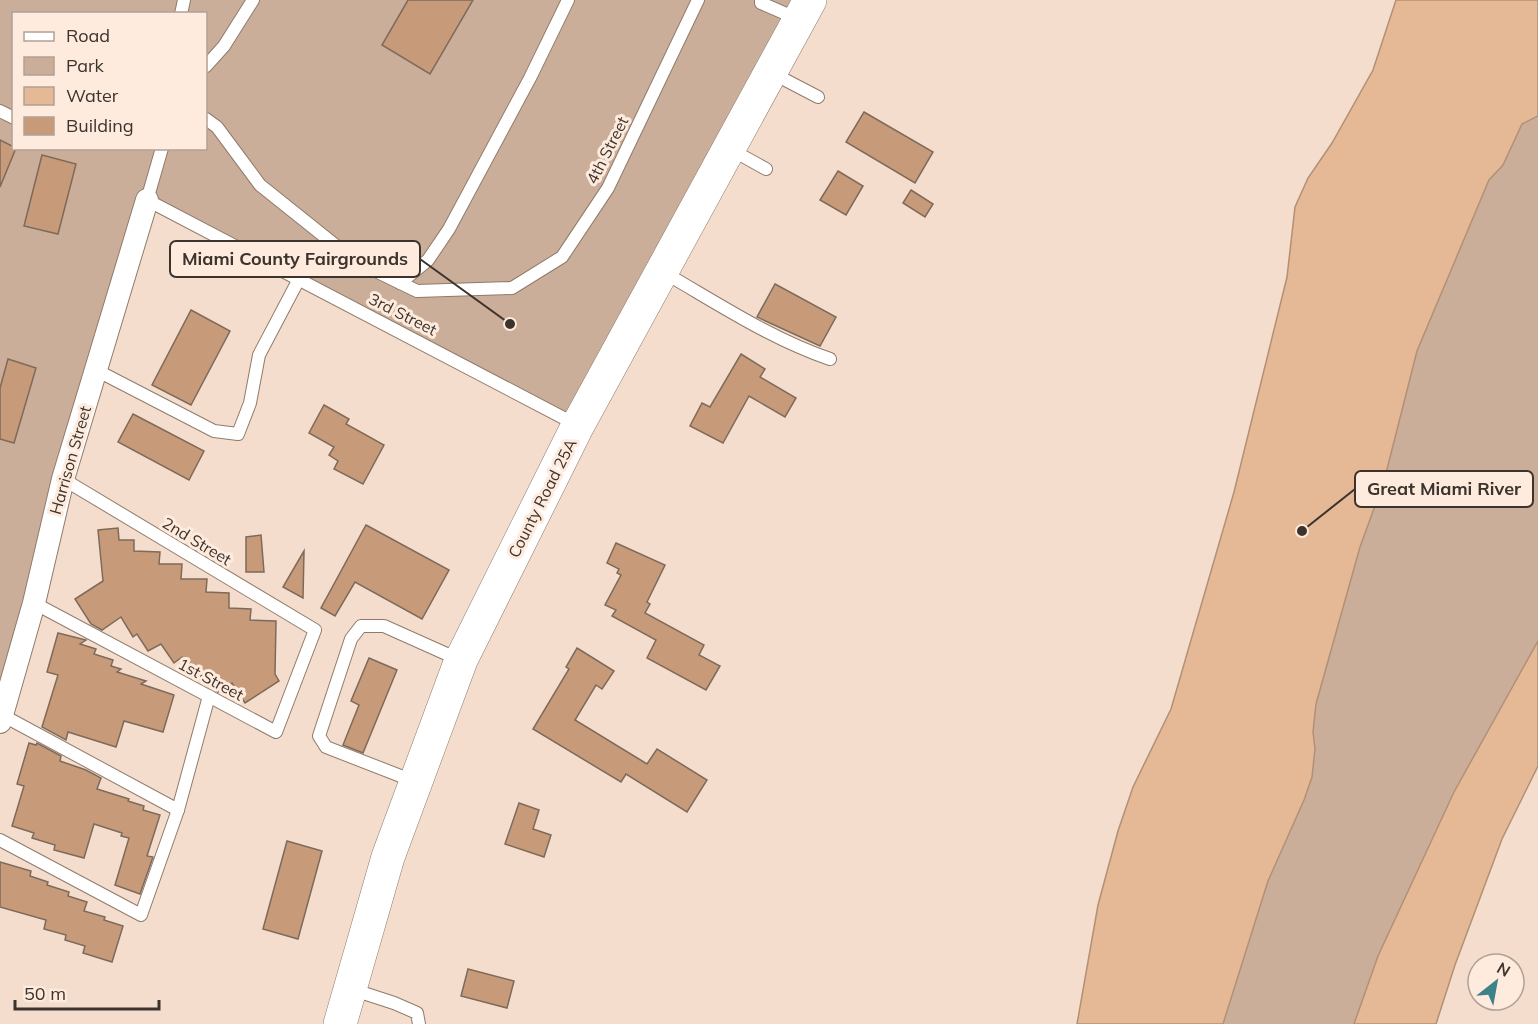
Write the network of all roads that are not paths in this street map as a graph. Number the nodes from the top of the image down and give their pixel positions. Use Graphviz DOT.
graph roads {
  1 [pos="254,0"];
  2 [pos="568,0"];
  3 [pos="698,0"];
  4 [pos="761,0"];
  5 [pos="804,10"];
  6 [pos="207,65"];
  7 [pos="770,72"];
  8 [pos="818,98"];
  9 [pos="207,119"];
  10 [pos="729,148"];
  11 [pos="161,150"];
  12 [pos="766,169"];
  13 [pos="147,200"];
  14 [pos="662,272"];
  15 [pos="299,279"];
  16 [pos="400,283"];
  17 [pos="830,359"];
  18 [pos="96,370"];
  19 [pos="578,426"];
  20 [pos="63,479"];
  21 [pos="34,603"];
  22 [pos="315,630"];
  23 [pos="461,660"];
  24 [pos="209,696"];
  25 [pos="1,719"];
  26 [pos="416,782"];
  27 [pos="178,810"];
  28 [pos="0,840"];
  29 [pos="350,988"];
  30 [pos="340,1024"];
  31 [pos="419,1024"];
  1 -- 6 [label="lane"];
  2 -- 16 [label="lane"];
  3 -- 16 [label="lane, 4th Street"];
  4 -- 5 [label="lane"];
  5 -- 7 [label="main road, County Road 25A"];
  7 -- 8 [label="lane"];
  7 -- 10 [label="main road, County Road 25A"];
  9 -- 16 [label="lane"];
  10 -- 12 [label="lane"];
  10 -- 14 [label="main road, County Road 25A"];
  11 -- 13 [label="lane"];
  13 -- 15 [label="lane, 3rd Street"];
  13 -- 18 [label="street, Harrison Street"];
  14 -- 17 [label="lane"];
  14 -- 19 [label="main road, County Road 25A"];
  15 -- 18 [label="lane"];
  15 -- 19 [label="lane, 3rd Street"];
  18 -- 20 [label="street, Harrison Street"];
  19 -- 23 [label="main road, County Road 25A"];
  20 -- 21 [label="street, Harrison Street"];
  20 -- 22 [label="lane, 2nd Street"];
  21 -- 24 [label="lane, 1st Street"];
  21 -- 25 [label="street, Harrison Street"];
  22 -- 24 [label="lane, 1st Street"];
  23 -- 26 [label="main road, County Road 25A"];
  23 -- 26 [label="lane"];
  24 -- 27 [label="lane"];
  25 -- 27 [label="lane"];
  26 -- 29 [label="main road, County Road 25A"];
  27 -- 28 [label="lane"];
  29 -- 30 [label="main road, County Road 25A"];
  29 -- 31 [label="lane"];
}
